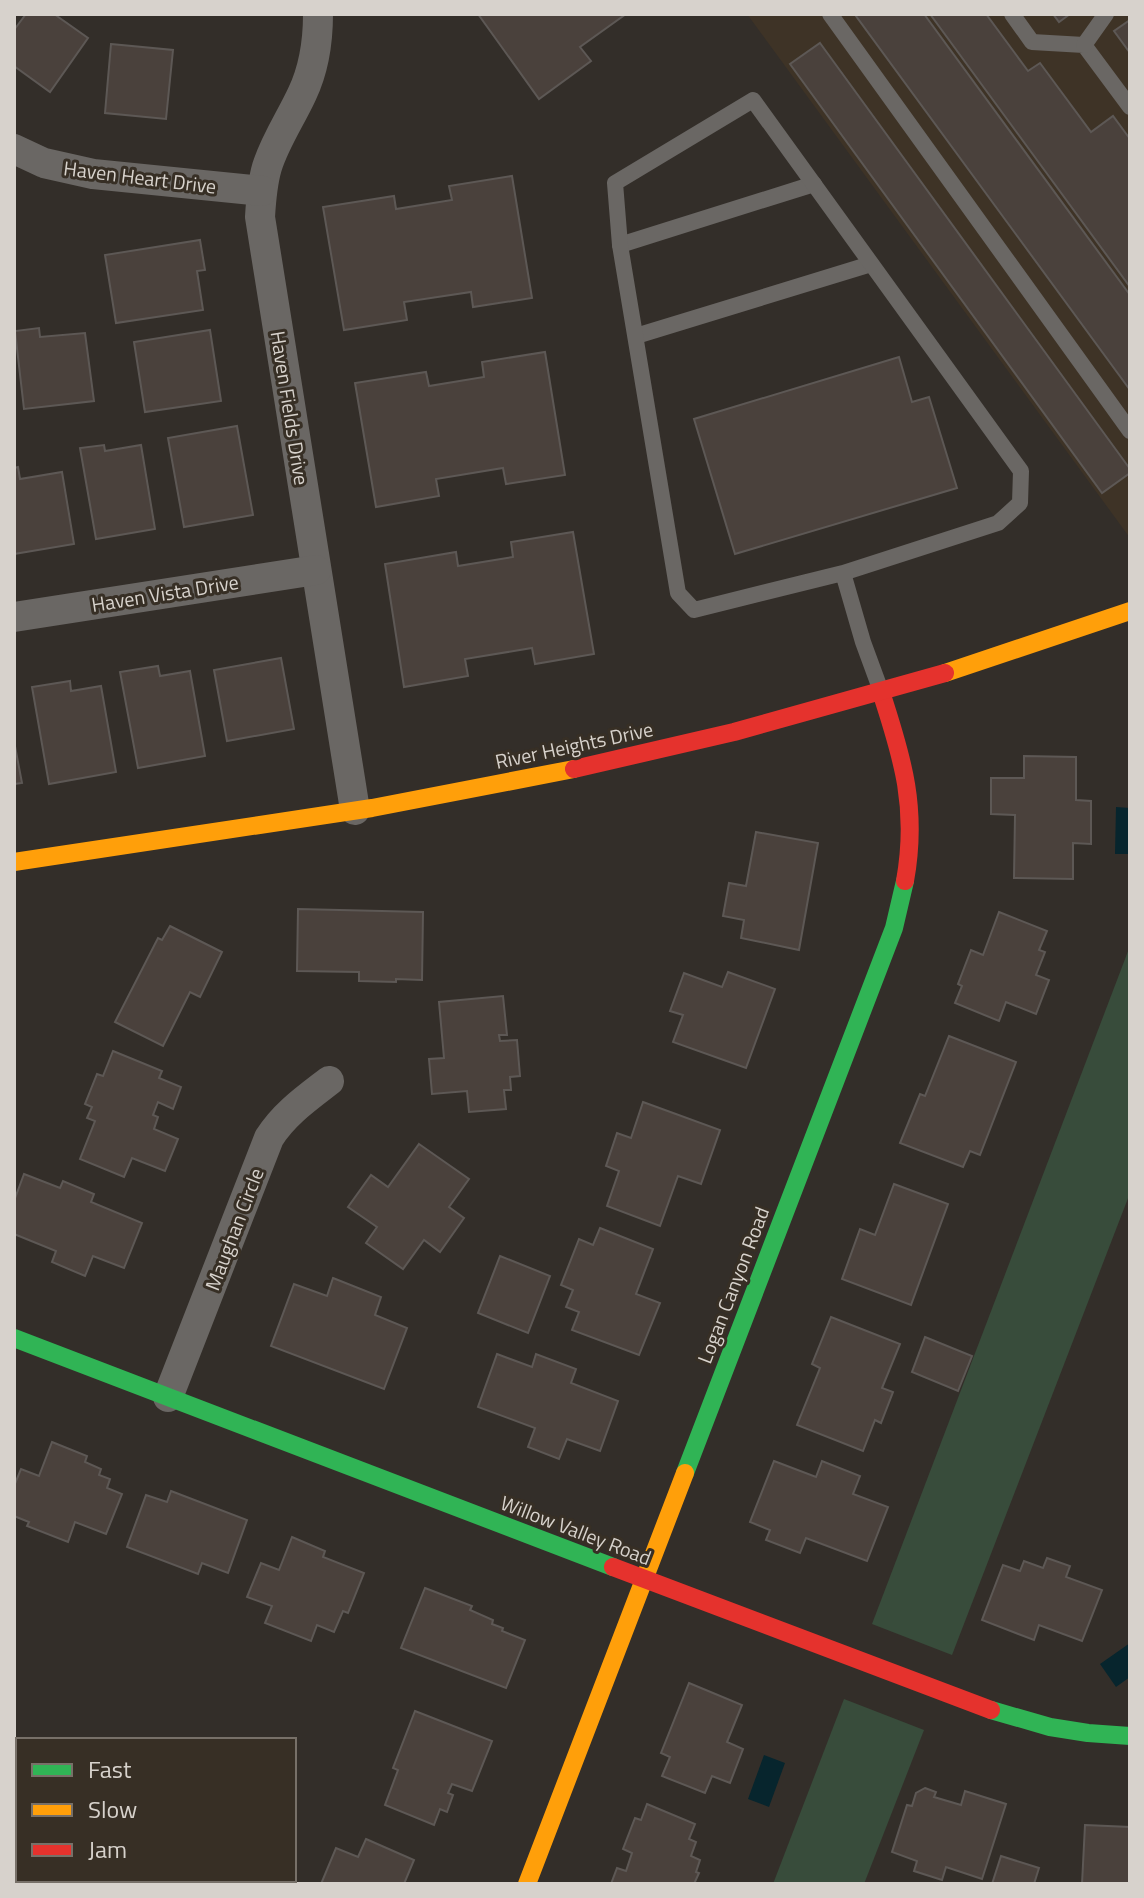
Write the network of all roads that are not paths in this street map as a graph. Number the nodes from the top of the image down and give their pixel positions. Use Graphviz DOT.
graph roads {
  1 [pos="318,14"];
  2 [pos="830,14"];
  3 [pos="1012,14"];
  4 [pos="1106,14"];
  5 [pos="1084,45"];
  6 [pos="1130,107"];
  7 [pos="16,157"];
  8 [pos="814,184"];
  9 [pos="262,191"];
  10 [pos="620,245"];
  11 [pos="871,264"];
  12 [pos="636,336"];
  13 [pos="1130,431"];
  14 [pos="316,570"];
  15 [pos="843,573"];
  16 [pos="1130,611"];
  17 [pos="14,617"];
  18 [pos="881,692"];
  19 [pos="355,810"];
  20 [pos="14,862"];
  21 [pos="329,1081"];
  22 [pos="14,1338"];
  23 [pos="168,1397"];
  24 [pos="644,1579"];
  25 [pos="1130,1736"];
  26 [pos="527,1884"];
  1 -- 9 [label="street, Haven Fields Drive"];
  2 -- 13 [label="lane"];
  3 -- 5 [label="lane"];
  4 -- 5 [label="lane"];
  5 -- 6 [label="lane"];
  7 -- 9 [label="street, Haven Heart Drive"];
  8 -- 10 [label="lane"];
  8 -- 10 [label="lane"];
  8 -- 11 [label="lane"];
  9 -- 14 [label="street, Haven Fields Drive"];
  10 -- 12 [label="lane"];
  11 -- 12 [label="lane"];
  11 -- 15 [label="lane"];
  12 -- 15 [label="lane"];
  14 -- 17 [label="street, Haven Vista Drive"];
  14 -- 19 [label="street, Haven Fields Drive"];
  15 -- 18 [label="lane"];
  16 -- 18 [label="street, River Heights Drive"];
  18 -- 19 [label="street, River Heights Drive"];
  18 -- 24 [label="street, Logan Canyon Road"];
  19 -- 20 [label="street, River Heights Drive"];
  21 -- 23 [label="street, Maughan Circle"];
  22 -- 23 [label="street, Willow Valley Road"];
  23 -- 24 [label="street, Willow Valley Road"];
  24 -- 25 [label="street, Willow Valley Road"];
  24 -- 26 [label="street, Logan Canyon Road"];
}
